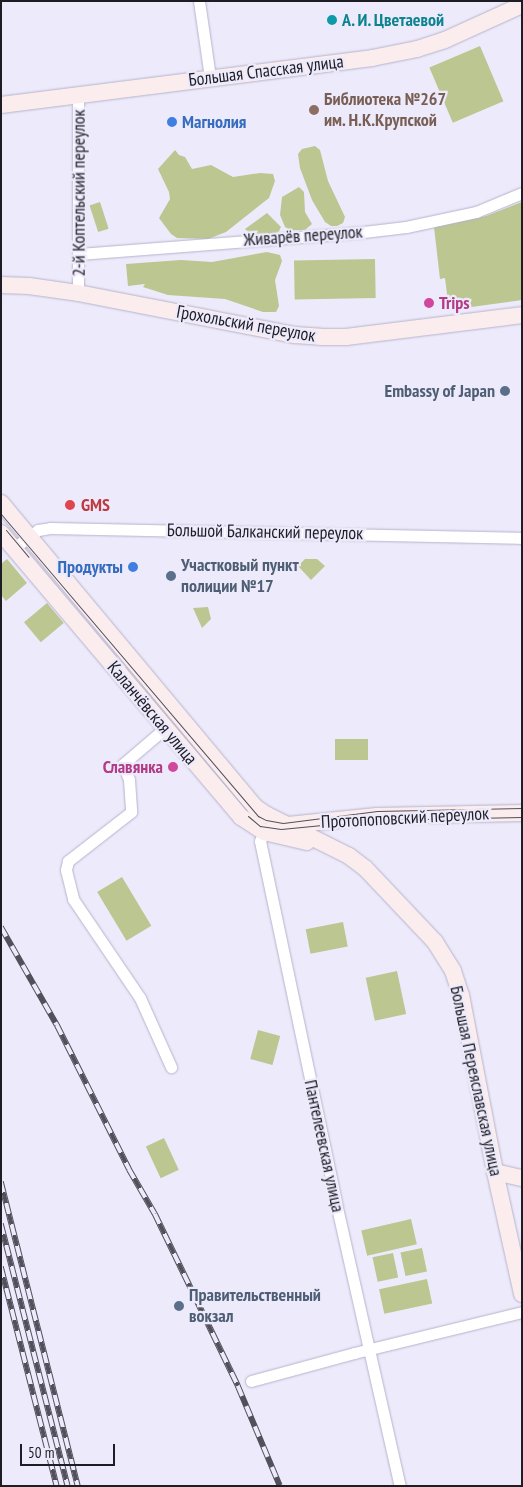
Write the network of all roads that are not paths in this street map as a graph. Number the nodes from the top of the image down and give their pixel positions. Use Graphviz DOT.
graph roads {
  1 [pos="199,1"];
  2 [pos="522,5"];
  3 [pos="210,77"];
  4 [pos="78,94"];
  5 [pos="1,105"];
  6 [pos="522,193"];
  7 [pos="78,254"];
  8 [pos="1,285"];
  9 [pos="78,293"];
  10 [pos="522,314"];
  11 [pos="1,503"];
  12 [pos="1,533"];
  13 [pos="29,536"];
  14 [pos="522,538"];
  15 [pos="14,548"];
  16 [pos="164,729"];
  17 [pos="522,812"];
  18 [pos="288,825"];
  19 [pos="264,832"];
  20 [pos="332,846"];
  21 [pos="171,1067"];
  22 [pos="495,1172"];
  23 [pos="522,1178"];
  24 [pos="522,1294"];
  25 [pos="522,1312"];
  26 [pos="370,1349"];
  27 [pos="251,1381"];
  28 [pos="400,1486"];
  1 -- 3 [label="street"];
  2 -- 3 [label="main road, Большая Спасская улица"];
  3 -- 4 [label="main road, Большая Спасская улица"];
  4 -- 5 [label="main road, Большая Спасская улица"];
  4 -- 7 [label="street, 2-й Коптельский переулок"];
  6 -- 7 [label="street, Живарёв переулок"];
  7 -- 9 [label="street, 2-й Коптельский переулок"];
  8 -- 9 [label="main road, Грохольский переулок"];
  9 -- 10 [label="main road, Грохольский переулок"];
  11 -- 13 [label="main road, Каланчёвская улица"];
  12 -- 15 [label="main road, Каланчёвская улица"];
  13 -- 14 [label="street, Большой Балканский переулок"];
  13 -- 15 [label="street, Большой Балканский переулок"];
  13 -- 18 [label="main road, Каланчёвская улица"];
  15 -- 16 [label="main road, Каланчёвская улица"];
  16 -- 19 [label="main road, Каланчёвская улица"];
  16 -- 21 [label="street"];
  17 -- 18 [label="main road, Протопоповский переулок"];
  18 -- 19 [label="street"];
  18 -- 20 [label="main road, Большая Переяславская улица"];
  19 -- 20 [label="main road, Каланчёвская улица"];
  19 -- 26 [label="street, Пантелеевская улица"];
  20 -- 22 [label="main road, Большая Переяславская улица"];
  22 -- 23 [label="main road"];
  22 -- 24 [label="main road, Большая Переяславская улица"];
  25 -- 26 [label="street"];
  26 -- 27 [label="street"];
  26 -- 28 [label="street, Пантелеевская улица"];
}
